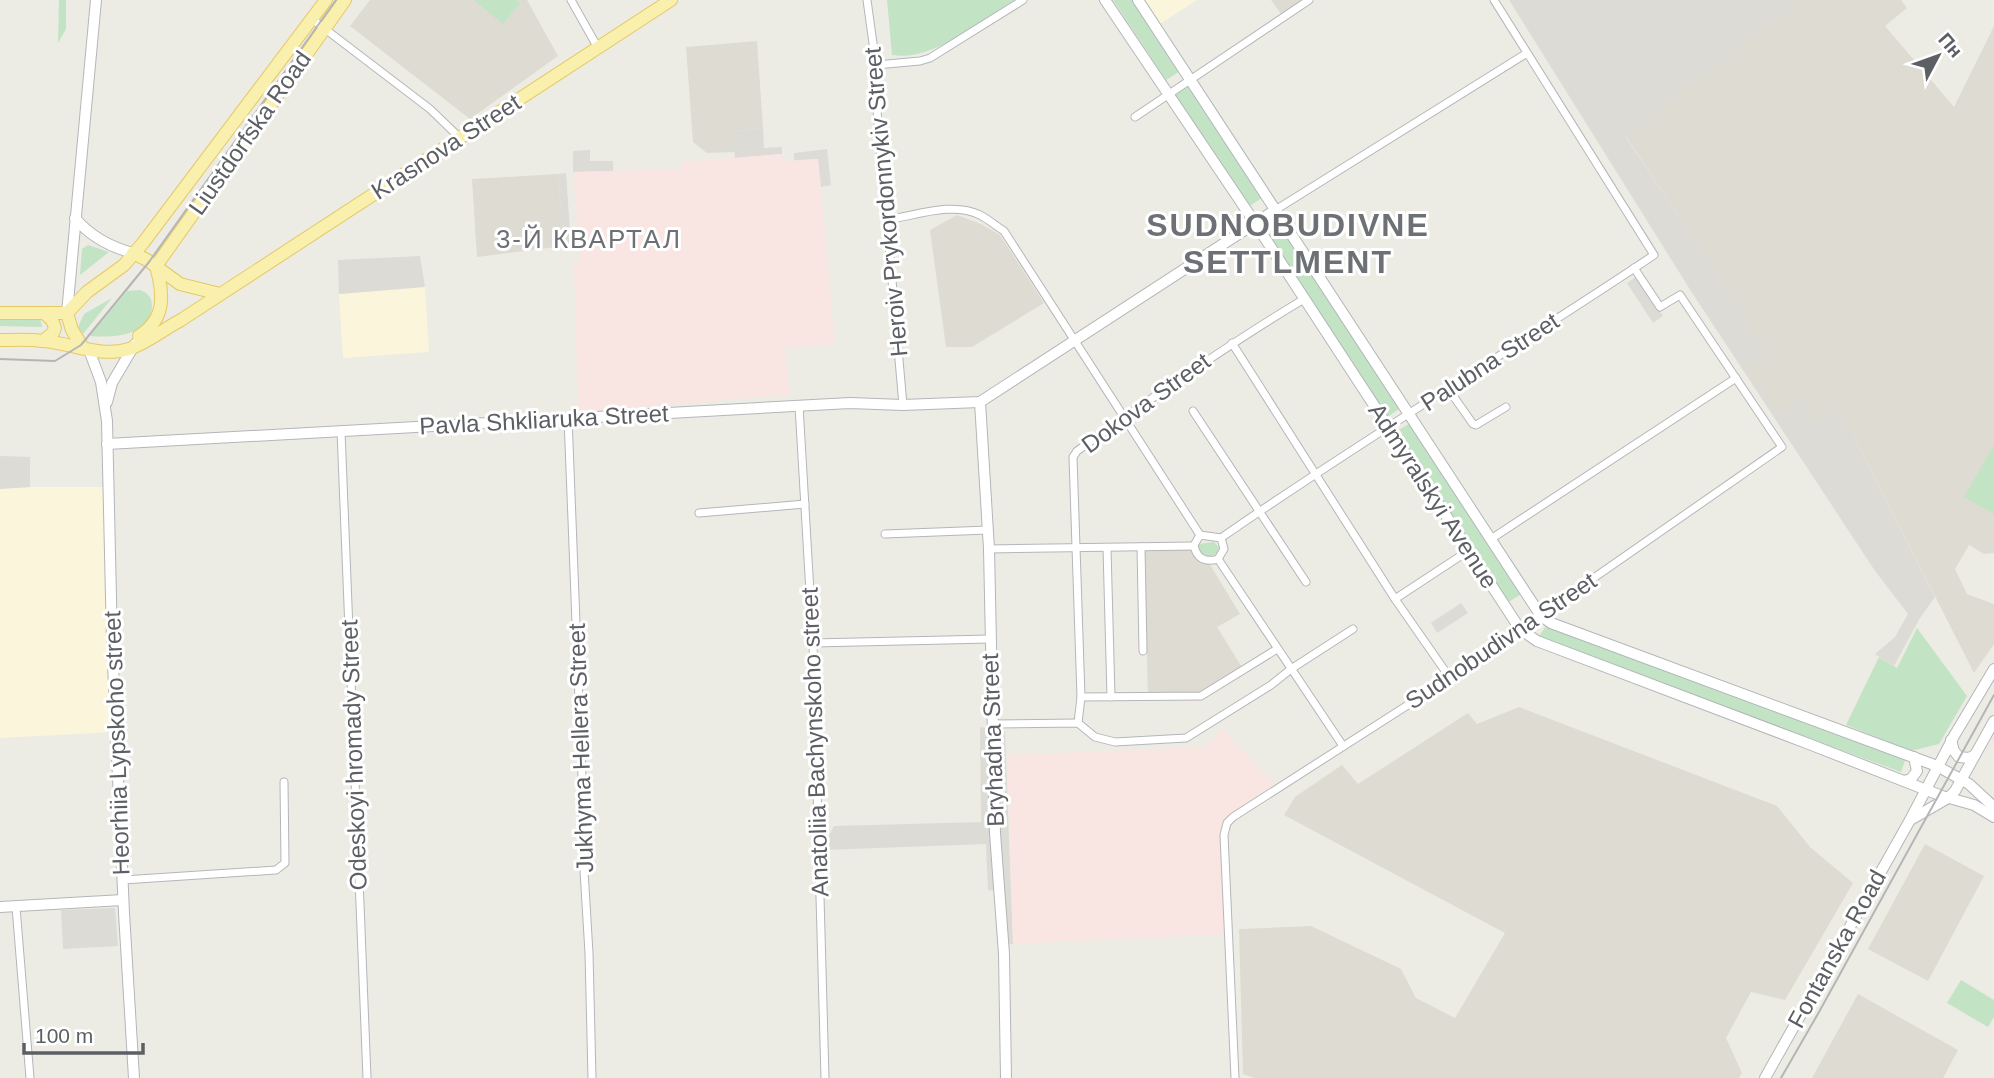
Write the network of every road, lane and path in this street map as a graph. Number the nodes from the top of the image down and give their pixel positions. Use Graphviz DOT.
graph roads {
  1 [pos="96,0"];
  2 [pos="326,0"];
  3 [pos="345,0"];
  4 [pos="571,0"];
  5 [pos="671,0"];
  6 [pos="867,0"];
  7 [pos="1023,0"];
  8 [pos="1105,0"];
  9 [pos="1138,0"];
  10 [pos="1309,0"];
  11 [pos="1494,0"];
  12 [pos="312,19"];
  13 [pos="324,28"];
  14 [pos="598,47"];
  15 [pos="1527,53"];
  16 [pos="876,65"];
  17 [pos="1190,80"];
  18 [pos="1168,95"];
  19 [pos="1135,117"];
  20 [pos="460,138"];
  21 [pos="1277,209"];
  22 [pos="75,218"];
  23 [pos="886,220"];
  24 [pos="1255,223"];
  25 [pos="97,238"];
  26 [pos="73,247"];
  27 [pos="133,253"];
  28 [pos="150,263"];
  29 [pos="1634,268"];
  30 [pos="220,294"];
  31 [pos="1304,299"];
  32 [pos="0,313"];
  33 [pos="44,313"];
  34 [pos="67,313"];
  35 [pos="0,340"];
  36 [pos="43,341"];
  37 [pos="137,341"];
  38 [pos="1076,341"];
  39 [pos="1232,343"];
  40 [pos="83,346"];
  41 [pos="1736,378"];
  42 [pos="1449,390"];
  43 [pos="980,402"];
  44 [pos="903,405"];
  45 [pos="799,406"];
  46 [pos="1506,407"];
  47 [pos="105,408"];
  48 [pos="1193,411"];
  49 [pos="1410,414"];
  50 [pos="1125,417"];
  51 [pos="568,418"];
  52 [pos="1388,428"];
  53 [pos="341,431"];
  54 [pos="107,444"];
  55 [pos="1316,473"];
  56 [pos="805,504"];
  57 [pos="1259,512"];
  58 [pos="699,513"];
  59 [pos="988,530"];
  60 [pos="885,534"];
  61 [pos="1200,535"];
  62 [pos="1221,538"];
  63 [pos="1491,539"];
  64 [pos="1194,546"];
  65 [pos="1076,547"];
  66 [pos="1141,547"];
  67 [pos="1107,548"];
  68 [pos="989,549"];
  69 [pos="1468,551"];
  70 [pos="1218,559"];
  71 [pos="1306,582"];
  72 [pos="1395,599"];
  73 [pos="1541,616"];
  74 [pos="1353,629"];
  75 [pos="1520,629"];
  76 [pos="990,639"];
  77 [pos="813,643"];
  78 [pos="1277,649"];
  79 [pos="1143,650"];
  80 [pos="1291,669"];
  81 [pos="1994,669"];
  82 [pos="1450,678"];
  83 [pos="1081,697"];
  84 [pos="1111,697"];
  85 [pos="1994,721"];
  86 [pos="1079,723"];
  87 [pos="994,724"];
  88 [pos="1951,740"];
  89 [pos="1343,746"];
  90 [pos="1975,755"];
  91 [pos="1914,757"];
  92 [pos="1937,766"];
  93 [pos="1962,780"];
  94 [pos="1904,781"];
  95 [pos="284,782"];
  96 [pos="1925,790"];
  97 [pos="1948,798"];
  98 [pos="1994,807"];
  99 [pos="1994,817"];
  100 [pos="1910,820"];
  101 [pos="123,880"];
  102 [pos="123,900"];
  103 [pos="0,907"];
  104 [pos="16,907"];
  105 [pos="30,1078"];
  106 [pos="134,1078"];
  107 [pos="367,1078"];
  108 [pos="592,1078"];
  109 [pos="825,1078"];
  110 [pos="1006,1078"];
  111 [pos="1235,1078"];
  112 [pos="1765,1078"];
  1 -- 22 [label="main road"];
  2 -- 12 [label="main road, Liustdorfska Road"];
  3 -- 13 [label="main road, Liustdorfska Road"];
  4 -- 14 [label="street"];
  5 -- 14 [label="main road, Krasnova Street"];
  6 -- 16 [label="street, Heroiv Prykordonnykiv Street"];
  7 -- 16 [label="street"];
  8 -- 18 [label="main road, Admyralskyi Avenue"];
  9 -- 17 [label="main road, Admyralskyi Avenue"];
  10 -- 17 [label="street"];
  11 -- 15 [label="street"];
  12 -- 13 [label="street"];
  12 -- 27 [label="main road, Liustdorfska Road"];
  13 -- 20 [label="street"];
  13 -- 28 [label="main road, Liustdorfska Road"];
  14 -- 20 [label="main road, Krasnova Street"];
  15 -- 21 [label="street"];
  15 -- 29 [label="street, Palubna Street"];
  16 -- 23 [label="street, Heroiv Prykordonnykiv Street"];
  17 -- 18 [label="street"];
  17 -- 21 [label="main road, Admyralskyi Avenue"];
  18 -- 19 [label="street"];
  18 -- 24 [label="main road, Admyralskyi Avenue"];
  20 -- 30 [label="main road, Krasnova Street"];
  21 -- 24 [label="main road"];
  21 -- 49 [label="main road, Admyralskyi Avenue"];
  22 -- 25 [label="main road"];
  22 -- 26 [label="main road"];
  23 -- 38 [label="street"];
  23 -- 44 [label="street, Heroiv Prykordonnykiv Street"];
  24 -- 31 [label="main road, Admyralskyi Avenue"];
  24 -- 38 [label="main road"];
  25 -- 26 [label="main road"];
  25 -- 27 [label="main road"];
  26 -- 34 [label="main road"];
  27 -- 28 [label="main road"];
  27 -- 34 [label="main road, Liustdorfska Road"];
  28 -- 30 [label="main road"];
  28 -- 37 [label="main road"];
  29 -- 41 [label="street"];
  29 -- 42 [label="street, Palubna Street"];
  30 -- 37 [label="main road, Krasnova Street"];
  31 -- 39 [label="street, Dokova Street"];
  31 -- 52 [label="main road, Admyralskyi Avenue"];
  32 -- 33 [label="main road"];
  33 -- 34 [label="main road"];
  33 -- 36 [label="main road"];
  34 -- 40 [label="main road"];
  35 -- 36 [label="main road"];
  36 -- 40 [label="main road"];
  37 -- 40 [label="main road, Krasnova Street"];
  37 -- 47 [label="main road, Heorhiia Lypskoho street"];
  38 -- 43 [label="main road"];
  38 -- 50 [label="street"];
  39 -- 50 [label="street, Dokova Street"];
  39 -- 55 [label="street"];
  40 -- 47 [label="main road, Heorhiia Lypskoho street"];
  41 -- 63 [label="street"];
  41 -- 73 [label="street, Sudnobudivna Street"];
  42 -- 46 [label="street"];
  42 -- 49 [label="street, Palubna Street"];
  43 -- 44 [label="main road, Pavla Shkliaruka Street"];
  43 -- 59 [label="main road, Bryhadna Street"];
  44 -- 45 [label="main road, Pavla Shkliaruka Street"];
  45 -- 51 [label="main road, Pavla Shkliaruka Street"];
  45 -- 56 [label="street, Anatoliia Bachynskoho street"];
  47 -- 54 [label="main road, Heorhiia Lypskoho street"];
  48 -- 57 [label="street"];
  49 -- 52 [label="street, Palubna Street"];
  49 -- 63 [label="main road, Admyralskyi Avenue"];
  50 -- 61 [label="street"];
  50 -- 65 [label="street, Dokova Street"];
  51 -- 53 [label="main road, Pavla Shkliaruka Street"];
  51 -- 108 [label="street, Jukhyma Hellera Street"];
  52 -- 55 [label="street, Palubna Street"];
  52 -- 69 [label="main road, Admyralskyi Avenue"];
  53 -- 54 [label="main road, Pavla Shkliaruka Street"];
  53 -- 107 [label="street, Odeskoyi hromady Street"];
  54 -- 101 [label="main road, Heorhiia Lypskoho street"];
  55 -- 57 [label="street, Palubna Street"];
  55 -- 72 [label="street"];
  56 -- 58 [label="street"];
  56 -- 77 [label="street, Anatoliia Bachynskoho street"];
  57 -- 62 [label="street, Palubna Street"];
  57 -- 71 [label="street"];
  59 -- 60 [label="street"];
  59 -- 68 [label="main road, Bryhadna Street"];
  61 -- 62 [label="street"];
  61 -- 64 [label="street"];
  62 -- 70 [label="street"];
  63 -- 73 [label="main road, Admyralskyi Avenue"];
  64 -- 66 [label="street"];
  64 -- 70 [label="street"];
  65 -- 67 [label="street"];
  65 -- 68 [label="street"];
  65 -- 83 [label="street, Dokova Street"];
  66 -- 67 [label="street"];
  66 -- 79 [label="street"];
  67 -- 84 [label="street"];
  68 -- 76 [label="main road, Bryhadna Street"];
  69 -- 72 [label="street"];
  69 -- 75 [label="main road, Admyralskyi Avenue"];
  70 -- 78 [label="street"];
  72 -- 82 [label="street"];
  73 -- 75 [label="street, Sudnobudivna Street"];
  73 -- 91 [label="main road"];
  74 -- 80 [label="street"];
  75 -- 82 [label="street, Sudnobudivna Street"];
  75 -- 94 [label="main road, Admyralskyi Avenue"];
  76 -- 77 [label="street"];
  76 -- 87 [label="main road, Bryhadna Street"];
  77 -- 109 [label="street, Anatoliia Bachynskoho street"];
  78 -- 80 [label="street"];
  78 -- 84 [label="street"];
  80 -- 86 [label="street"];
  80 -- 89 [label="street"];
  81 -- 88 [label="main road"];
  82 -- 89 [label="street, Sudnobudivna Street"];
  83 -- 84 [label="street"];
  83 -- 86 [label="street, Dokova Street"];
  85 -- 90 [label="main road"];
  86 -- 87 [label="street"];
  87 -- 110 [label="main road, Bryhadna Street"];
  88 -- 90 [label="main road"];
  88 -- 92 [label="main road"];
  89 -- 111 [label="street, Sudnobudivna Street"];
  90 -- 93 [label="main road"];
  91 -- 92 [label="main road"];
  91 -- 94 [label="main road"];
  92 -- 93 [label="main road"];
  92 -- 96 [label="main road, Fontanska Road"];
  93 -- 97 [label="main road"];
  93 -- 98 [label="main road"];
  94 -- 96 [label="main road, Admyralskyi Avenue"];
  95 -- 101 [label="street"];
  96 -- 97 [label="main road, Admyralskyi Avenue"];
  96 -- 100 [label="main road, Fontanska Road"];
  97 -- 99 [label="main road, Admyralskyi Avenue"];
  97 -- 100 [label="main road"];
  100 -- 112 [label="main road, Fontanska Road"];
  101 -- 102 [label="main road, Heorhiia Lypskoho street"];
  102 -- 104 [label="main road"];
  102 -- 106 [label="main road, Heorhiia Lypskoho street"];
  103 -- 104 [label="main road"];
  104 -- 105 [label="street"];
}
